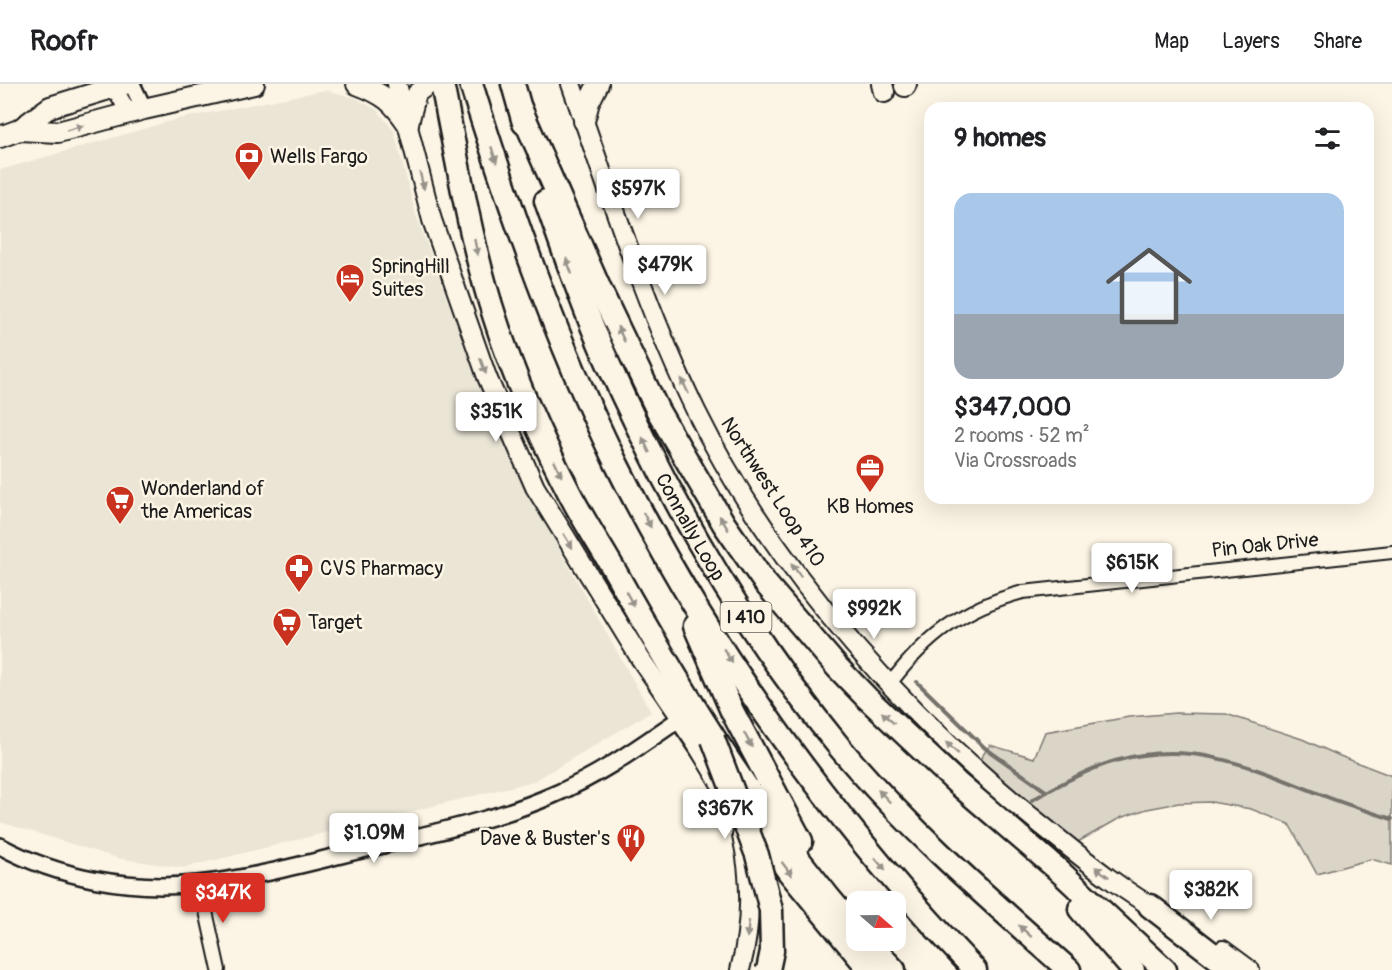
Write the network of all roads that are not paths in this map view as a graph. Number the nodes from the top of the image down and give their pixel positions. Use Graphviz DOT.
graph roads {
  1 [pos="66,84"];
  2 [pos="254,84"];
  3 [pos="357,84"];
  4 [pos="397,84"];
  5 [pos="430,84"];
  6 [pos="442,84"];
  7 [pos="471,84"];
  8 [pos="513,84"];
  9 [pos="598,84"];
  10 [pos="121,85"];
  11 [pos="569,86"];
  12 [pos="50,107"];
  13 [pos="520,108"];
  14 [pos="136,111"];
  15 [pos="584,121"];
  16 [pos="408,124"];
  17 [pos="19,130"];
  18 [pos="0,137"];
  19 [pos="1392,552"];
  20 [pos="664,553"];
  21 [pos="889,685"];
  22 [pos="681,718"];
  23 [pos="713,739"];
  24 [pos="993,815"];
  25 [pos="0,846"];
  26 [pos="200,884"];
  27 [pos="1150,906"];
  28 [pos="846,915"];
  29 [pos="846,917"];
  30 [pos="873,951"];
  31 [pos="876,951"];
  32 [pos="1065,965"];
  33 [pos="219,970"];
  34 [pos="740,970"];
  35 [pos="768,970"];
  36 [pos="870,970"];
  37 [pos="887,970"];
  38 [pos="894,970"];
  39 [pos="975,970"];
  40 [pos="1133,970"];
  41 [pos="1165,970"];
  42 [pos="1233,970"];
  43 [pos="1250,970"];
  1 -- 12 [label="main road"];
  2 -- 14 [label="main road"];
  3 -- 16 [label="main road"];
  4 -- 16 [label="main road"];
  5 -- 16 [label="main road"];
  6 -- 23 [label="highway, one-way"];
  7 -- 20 [label="highway, Connally Loop / I 410, one-way"];
  8 -- 13 [label="highway, Connally Loop / I 410"];
  9 -- 15 [label="main road"];
  10 -- 12 [label="main road"];
  10 -- 14 [label="street"];
  11 -- 15 [label="main road, Northwest Loop 410"];
  12 -- 17 [label="main road"];
  24 -- 13 [label="highway, one-way"];
  32 -- 13 [label="highway, Connally Loop / I 410, one-way"];
  17 -- 14 [label="main road, one-way"];
  21 -- 15 [label="main road, Northwest Loop 410, one-way"];
  16 -- 22 [label="main road, one-way"];
  17 -- 18 [label="main road"];
  19 -- 21 [label="street, Pin Oak Drive"];
  20 -- 28 [label="highway, one-way"];
  20 -- 39 [label="highway, Connally Loop / I 410, one-way"];
  27 -- 21 [label="main road, Northwest Loop 410, one-way"];
  22 -- 26 [label="street"];
  22 -- 34 [label="main road, one-way"];
  22 -- 36 [label="highway, one-way"];
  23 -- 29 [label="highway, bridge"];
  23 -- 35 [label="highway, bridge"];
  24 -- 40 [label="highway"];
  24 -- 41 [label="highway"];
  25 -- 26 [label="street"];
  26 -- 33 [label="street"];
  27 -- 42 [label="highway"];
  27 -- 43 [label="main road, Northwest Loop 410"];
  30 -- 37 [label="highway"];
  31 -- 38 [label="highway"];
}
